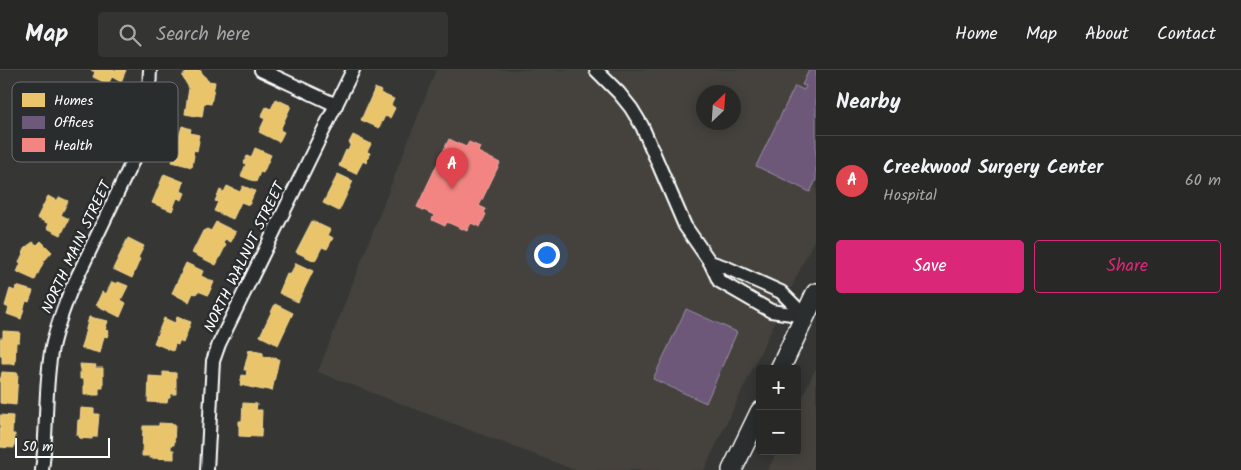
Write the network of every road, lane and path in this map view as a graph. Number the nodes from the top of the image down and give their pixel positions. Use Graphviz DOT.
graph roads {
  1 [pos="261,70"];
  2 [pos="353,70"];
  3 [pos="596,70"];
  4 [pos="336,105"];
  5 [pos="132,162"];
  6 [pos="710,262"];
  7 [pos="816,294"];
  8 [pos="805,316"];
  9 [pos="782,365"];
  10 [pos="756,420"];
  11 [pos="42,470"];
  12 [pos="207,470"];
  13 [pos="732,470"];
  1 -- 4 [label="street"];
  2 -- 4 [label="street, NORTH WALNUT STREET"];
  3 -- 6 [label="street"];
  4 -- 12 [label="street, NORTH WALNUT STREET"];
  5 -- 11 [label="street, NORTH MAIN STREET"];
  6 -- 8 [label="street"];
  6 -- 8 [label="street"];
  7 -- 8 [label="main road"];
  8 -- 9 [label="main road"];
  10 -- 13 [label="main road"];
}
